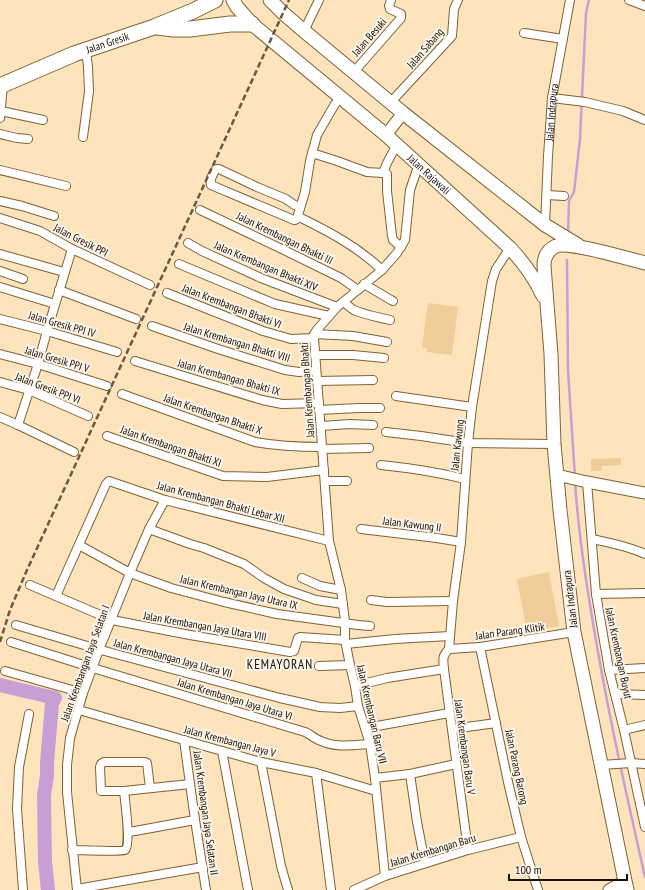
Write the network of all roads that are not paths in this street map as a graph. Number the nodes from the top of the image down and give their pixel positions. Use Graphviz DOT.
graph roads {
  1 [pos="214,0"];
  2 [pos="233,0"];
  3 [pos="270,0"];
  4 [pos="319,0"];
  5 [pos="391,0"];
  6 [pos="458,0"];
  7 [pos="570,0"];
  8 [pos="628,0"];
  9 [pos="645,6"];
  10 [pos="252,24"];
  11 [pos="154,27"];
  12 [pos="304,31"];
  13 [pos="524,33"];
  14 [pos="563,39"];
  15 [pos="86,50"];
  16 [pos="353,73"];
  17 [pos="2,86"];
  18 [pos="340,98"];
  19 [pos="552,98"];
  20 [pos="390,103"];
  21 [pos="403,113"];
  22 [pos="0,115"];
  23 [pos="43,120"];
  24 [pos="645,120"];
  25 [pos="0,134"];
  26 [pos="386,135"];
  27 [pos="83,137"];
  28 [pos="28,139"];
  29 [pos="397,144"];
  30 [pos="312,153"];
  31 [pos="419,164"];
  32 [pos="0,170"];
  33 [pos="383,173"];
  34 [pos="66,186"];
  35 [pos="546,195"];
  36 [pos="564,196"];
  37 [pos="0,201"];
  38 [pos="200,210"];
  39 [pos="299,213"];
  40 [pos="54,216"];
  41 [pos="0,218"];
  42 [pos="545,225"];
  43 [pos="188,243"];
  44 [pos="401,247"];
  45 [pos="510,248"];
  46 [pos="582,248"];
  47 [pos="72,249"];
  48 [pos="0,254"];
  49 [pos="645,263"];
  50 [pos="179,264"];
  51 [pos="382,270"];
  52 [pos="0,271"];
  53 [pos="64,272"];
  54 [pos="23,279"];
  55 [pos="150,285"];
  56 [pos="0,286"];
  57 [pos="361,287"];
  58 [pos="59,290"];
  59 [pos="167,293"];
  60 [pos="393,300"];
  61 [pos="546,303"];
  62 [pos="55,304"];
  63 [pos="340,304"];
  64 [pos="329,316"];
  65 [pos="0,319"];
  66 [pos="136,319"];
  67 [pos="390,320"];
  68 [pos="152,326"];
  69 [pos="47,331"];
  70 [pos="314,336"];
  71 [pos="387,342"];
  72 [pos="117,352"];
  73 [pos="0,354"];
  74 [pos="315,355"];
  75 [pos="384,358"];
  76 [pos="134,361"];
  77 [pos="38,364"];
  78 [pos="316,371"];
  79 [pos="373,380"];
  80 [pos="317,381"];
  81 [pos="0,382"];
  82 [pos="107,386"];
  83 [pos="29,390"];
  84 [pos="122,394"];
  85 [pos="396,396"];
  86 [pos="319,406"];
  87 [pos="472,407"];
  88 [pos="380,408"];
  89 [pos="88,416"];
  90 [pos="0,417"];
  91 [pos="18,425"];
  92 [pos="373,425"];
  93 [pos="320,426"];
  94 [pos="386,432"];
  95 [pos="106,436"];
  96 [pos="468,443"];
  97 [pos="554,444"];
  98 [pos="322,448"];
  99 [pos="369,448"];
  100 [pos="74,452"];
  101 [pos="381,465"];
  102 [pos="324,470"];
  103 [pos="557,475"];
  104 [pos="465,479"];
  105 [pos="579,480"];
  106 [pos="325,481"];
  107 [pos="347,481"];
  108 [pos="645,493"];
  109 [pos="165,500"];
  110 [pos="149,529"];
  111 [pos="361,529"];
  112 [pos="592,540"];
  113 [pos="329,541"];
  114 [pos="461,542"];
  115 [pos="79,545"];
  116 [pos="645,554"];
  117 [pos="130,573"];
  118 [pos="302,578"];
  119 [pos="30,585"];
  120 [pos="341,590"];
  121 [pos="645,593"];
  122 [pos="596,594"];
  123 [pos="56,596"];
  124 [pos="371,600"];
  125 [pos="453,601"];
  126 [pos="343,604"];
  127 [pos="112,620"];
  128 [pos="345,623"];
  129 [pos="16,625"];
  130 [pos="370,626"];
  131 [pos="574,632"];
  132 [pos="450,636"];
  133 [pos="10,642"];
  134 [pos="345,642"];
  135 [pos="480,647"];
  136 [pos="449,649"];
  137 [pos="99,650"];
  138 [pos="350,665"];
  139 [pos="319,666"];
  140 [pos="93,668"];
  141 [pos="645,668"];
  142 [pos="444,669"];
  143 [pos="609,670"];
  144 [pos="5,671"];
  145 [pos="355,686"];
  146 [pos="84,693"];
  147 [pos="615,694"];
  148 [pos="645,695"];
  149 [pos="358,706"];
  150 [pos="79,710"];
  151 [pos="449,713"];
  152 [pos="28,714"];
  153 [pos="496,723"];
  154 [pos="645,725"];
  155 [pos="366,728"];
  156 [pos="452,729"];
  157 [pos="624,730"];
  158 [pos="184,740"];
  159 [pos="370,744"];
  160 [pos="222,751"];
  161 [pos="261,762"];
  162 [pos="629,763"];
  163 [pos="456,764"];
  164 [pos="645,764"];
  165 [pos="606,765"];
  166 [pos="316,773"];
  167 [pos="410,774"];
  168 [pos="375,778"];
  169 [pos="190,784"];
  170 [pos="150,788"];
  171 [pos="124,791"];
  172 [pos="376,791"];
  173 [pos="642,799"];
  174 [pos="195,820"];
  175 [pos="645,827"];
  176 [pos="128,832"];
  177 [pos="521,837"];
  178 [pos="72,850"];
  179 [pos="468,850"];
  180 [pos="425,864"];
  181 [pos="203,867"];
  182 [pos="385,876"];
  183 [pos="626,886"];
  184 [pos="23,890"];
  185 [pos="77,890"];
  186 [pos="206,890"];
  187 [pos="248,890"];
  188 [pos="288,890"];
  189 [pos="331,890"];
  190 [pos="354,890"];
  191 [pos="538,890"];
  192 [pos="609,890"];
  1 -- 11 [label="highway, Jalan Gresik"];
  2 -- 10 [label="main road, Jalan Rajawali"];
  3 -- 12 [label="main road"];
  4 -- 12 [label="street"];
  5 -- 16 [label="street, Jalan Besuki"];
  6 -- 20 [label="street, Jalan Sabang"];
  7 -- 14 [label="street, Jalan Indrapura"];
  8 -- 9 [label="street"];
  10 -- 11 [label="highway"];
  10 -- 18 [label="main road, Jalan Rajawali"];
  11 -- 15 [label="highway, Jalan Gresik"];
  12 -- 16 [label="main road"];
  13 -- 14 [label="street"];
  14 -- 19 [label="street, Jalan Indrapura"];
  15 -- 17 [label="highway, Jalan Gresik"];
  15 -- 27 [label="street"];
  16 -- 20 [label="main road"];
  17 -- 22 [label="street"];
  18 -- 26 [label="main road, Jalan Rajawali"];
  18 -- 30 [label="street"];
  19 -- 24 [label="street"];
  19 -- 35 [label="street, Jalan Indrapura"];
  20 -- 21 [label="main road"];
  21 -- 26 [label="street"];
  21 -- 42 [label="main road"];
  22 -- 23 [label="street"];
  25 -- 28 [label="street"];
  26 -- 29 [label="main road, Jalan Rajawali"];
  29 -- 31 [label="main road, Jalan Rajawali"];
  29 -- 33 [label="street"];
  30 -- 33 [label="street"];
  30 -- 39 [label="street"];
  31 -- 44 [label="street, Jalan Krembangan Bhakti"];
  31 -- 45 [label="main road, Jalan Rajawali"];
  32 -- 34 [label="street"];
  33 -- 44 [label="street"];
  35 -- 36 [label="street"];
  35 -- 42 [label="street, Jalan Indrapura"];
  37 -- 40 [label="street"];
  38 -- 57 [label="street, Jalan Krembangan Bhakti III"];
  39 -- 39 [label="street"];
  39 -- 51 [label="street"];
  41 -- 47 [label="street, Jalan Gresik PPI"];
  42 -- 46 [label="main road"];
  43 -- 63 [label="street, Jalan Krembangan Bhakti XIV"];
  44 -- 51 [label="street, Jalan Krembangan Bhakti"];
  45 -- 61 [label="main road, Jalan Rajawali"];
  45 -- 87 [label="street, Jalan Kawung"];
  46 -- 49 [label="main road"];
  46 -- 61 [label="main road"];
  47 -- 53 [label="street"];
  47 -- 55 [label="street, Jalan Gresik PPI"];
  48 -- 53 [label="street"];
  50 -- 64 [label="street"];
  51 -- 57 [label="street, Jalan Krembangan Bhakti"];
  52 -- 54 [label="street"];
  53 -- 58 [label="street"];
  56 -- 62 [label="street"];
  57 -- 60 [label="street, Jalan Krembangan Bhakti III"];
  57 -- 63 [label="street, Jalan Krembangan Bhakti"];
  58 -- 62 [label="street"];
  58 -- 66 [label="street"];
  59 -- 70 [label="street, Jalan Krembangan Bhakti VI"];
  61 -- 97 [label="main road, Jalan Indrapura"];
  62 -- 69 [label="street"];
  63 -- 64 [label="street, Jalan Krembangan Bhakti"];
  63 -- 67 [label="street, Jalan Krembangan Bhakti XIV"];
  64 -- 70 [label="street, Jalan Krembangan Bhakti"];
  65 -- 69 [label="street, Jalan Gresik PPI IV"];
  68 -- 78 [label="street, Jalan Krembangan Bhakti VIII"];
  69 -- 72 [label="street, Jalan Gresik PPI IV"];
  69 -- 77 [label="street"];
  70 -- 71 [label="street, Jalan Krembangan Bhakti VI"];
  70 -- 74 [label="street, Jalan Krembangan Bhakti"];
  73 -- 77 [label="street, Jalan Gresik PPI V"];
  74 -- 75 [label="street"];
  74 -- 78 [label="street, Jalan Krembangan Bhakti"];
  76 -- 86 [label="street, Jalan Krembangan Bhakti IX"];
  77 -- 82 [label="street, Jalan Gresik PPI V"];
  77 -- 83 [label="street"];
  78 -- 80 [label="street, Jalan Krembangan Bhakti"];
  79 -- 80 [label="street"];
  80 -- 86 [label="street, Jalan Krembangan Bhakti"];
  81 -- 83 [label="street, Jalan Gresik PPI VI"];
  83 -- 89 [label="street, Jalan Gresik PPI VI"];
  83 -- 91 [label="street"];
  84 -- 98 [label="street, Jalan Krembangan Bhakti X"];
  85 -- 87 [label="street"];
  86 -- 88 [label="street, Jalan Krembangan Bhakti IX"];
  86 -- 93 [label="street, Jalan Krembangan Bhakti"];
  87 -- 96 [label="street, Jalan Kawung"];
  90 -- 91 [label="street"];
  91 -- 100 [label="street"];
  92 -- 93 [label="street"];
  93 -- 98 [label="street, Jalan Krembangan Bhakti"];
  94 -- 96 [label="street"];
  95 -- 102 [label="street, Jalan Krembangan Bhakti XI"];
  96 -- 97 [label="street"];
  96 -- 104 [label="street, Jalan Kawung"];
  97 -- 103 [label="main road, Jalan Indrapura"];
  98 -- 99 [label="street, Jalan Krembangan Bhakti X"];
  98 -- 102 [label="street, Jalan Krembangan Bhakti"];
  101 -- 104 [label="street"];
  102 -- 106 [label="street, Jalan Krembangan Bhakti"];
  103 -- 105 [label="street"];
  103 -- 131 [label="main road, Jalan Indrapura"];
  104 -- 114 [label="street, Jalan Kawung"];
  105 -- 108 [label="street"];
  105 -- 112 [label="street, Jalan Krembangan Buyut"];
  106 -- 107 [label="street"];
  106 -- 113 [label="street, Jalan Krembangan Bhakti"];
  109 -- 110 [label="street, Jalan Krembangan Jaya Selatan I"];
  109 -- 113 [label="street, Jalan Krembangan Bhakti Lebar XII"];
  109 -- 115 [label="street, Jalan Krembangan Bhakti Lebar XII"];
  110 -- 117 [label="street, Jalan Krembangan Jaya Selatan I"];
  110 -- 126 [label="street"];
  111 -- 114 [label="street, Jalan Kawung II"];
  112 -- 116 [label="street"];
  112 -- 122 [label="street, Jalan Krembangan Buyut"];
  113 -- 120 [label="street, Jalan Krembangan Bhakti"];
  114 -- 125 [label="street, Jalan Kawung"];
  115 -- 117 [label="street, Jalan Krembangan Jaya Utara IX"];
  115 -- 123 [label="street"];
  117 -- 127 [label="street, Jalan Krembangan Jaya Selatan I"];
  117 -- 128 [label="street, Jalan Krembangan Jaya Utara IX"];
  118 -- 120 [label="street"];
  119 -- 123 [label="street, Jalan Krembangan Jaya Utara VIII"];
  120 -- 126 [label="street, Jalan Krembangan Bhakti"];
  121 -- 122 [label="street"];
  122 -- 143 [label="street, Jalan Krembangan Buyut"];
  123 -- 127 [label="street, Jalan Krembangan Jaya Utara VIII"];
  124 -- 125 [label="street"];
  125 -- 132 [label="street, Jalan Kawung"];
  126 -- 128 [label="street, Jalan Krembangan Baru VII"];
  127 -- 134 [label="street, Jalan Krembangan Jaya Utara VIII"];
  127 -- 137 [label="street, Jalan Krembangan Jaya Selatan I"];
  128 -- 130 [label="street, Jalan Krembangan Jaya Utara IX"];
  128 -- 134 [label="street, Jalan Krembangan Baru VII"];
  129 -- 137 [label="street, Jalan Krembangan Jaya Utara VII"];
  131 -- 135 [label="street, Jalan Parang Klitik"];
  131 -- 165 [label="main road, Jalan Indrapura"];
  132 -- 134 [label="street"];
  132 -- 136 [label="street, Jalan Kawung"];
  133 -- 140 [label="street, Jalan Krembangan Jaya Utara VI"];
  134 -- 138 [label="street, Jalan Krembangan Baru VII"];
  135 -- 136 [label="street, Jalan Parang Klitik"];
  135 -- 153 [label="street, Jalan Parang Barong"];
  136 -- 142 [label="street, Jalan Krembangan Baru V"];
  137 -- 140 [label="street, Jalan Krembangan Jaya Selatan I"];
  137 -- 149 [label="street, Jalan Krembangan Jaya Utara VII"];
  138 -- 139 [label="street"];
  138 -- 145 [label="street, Jalan Krembangan Baru VII"];
  140 -- 146 [label="street, Jalan Krembangan Jaya Selatan I"];
  140 -- 159 [label="street, Jalan Krembangan Jaya Utara VI"];
  141 -- 143 [label="street"];
  142 -- 145 [label="street"];
  142 -- 151 [label="street, Jalan Krembangan Baru V"];
  143 -- 147 [label="street, Jalan Krembangan Buyut"];
  144 -- 146 [label="street"];
  145 -- 149 [label="street, Jalan Krembangan Baru VII"];
  146 -- 150 [label="street, Jalan Krembangan Jaya Selatan I"];
  147 -- 148 [label="street"];
  147 -- 157 [label="street, Jalan Krembangan Buyut"];
  149 -- 155 [label="street, Jalan Krembangan Baru VII"];
  150 -- 158 [label="street, Jalan Krembangan Jaya V"];
  150 -- 178 [label="street, Jalan Krembangan Jaya Selatan I"];
  151 -- 155 [label="street"];
  151 -- 156 [label="street, Jalan Krembangan Baru V"];
  152 -- 184 [label="street"];
  153 -- 156 [label="street"];
  153 -- 177 [label="street, Jalan Parang Barong"];
  154 -- 157 [label="street"];
  155 -- 159 [label="street, Jalan Krembangan Baru VII"];
  156 -- 163 [label="street, Jalan Krembangan Baru V"];
  157 -- 162 [label="street, Jalan Krembangan Buyut"];
  158 -- 160 [label="street, Jalan Krembangan Jaya V"];
  158 -- 169 [label="street, Jalan Krembangan Jaya Selatan II"];
  159 -- 168 [label="street, Jalan Krembangan Baru VII"];
  160 -- 161 [label="street, Jalan Krembangan Jaya V"];
  160 -- 187 [label="street"];
  161 -- 166 [label="street, Jalan Krembangan Jaya V"];
  161 -- 188 [label="street"];
  162 -- 164 [label="street"];
  162 -- 165 [label="street"];
  162 -- 173 [label="street, Jalan Krembangan Buyut"];
  163 -- 167 [label="street"];
  163 -- 179 [label="street, Jalan Krembangan Baru V"];
  165 -- 183 [label="main road, Jalan Indrapura"];
  166 -- 172 [label="street, Jalan Krembangan Jaya V"];
  166 -- 189 [label="street"];
  167 -- 168 [label="street"];
  167 -- 180 [label="street"];
  168 -- 172 [label="street, Jalan Krembangan Baru VII"];
  169 -- 170 [label="street"];
  169 -- 174 [label="street, Jalan Krembangan Jaya Selatan II"];
  170 -- 171 [label="street"];
  170 -- 171 [label="street"];
  171 -- 176 [label="street"];
  172 -- 182 [label="street, Jalan Krembangan Baru VII"];
  173 -- 175 [label="street, Jalan Krembangan Buyut"];
  174 -- 176 [label="street"];
  174 -- 181 [label="street, Jalan Krembangan Jaya Selatan II"];
  176 -- 178 [label="street"];
  177 -- 179 [label="street, Jalan Krembangan Baru"];
  177 -- 191 [label="street, Jalan Parang Barong"];
  178 -- 185 [label="street, Jalan Krembangan Jaya Selatan I"];
  179 -- 180 [label="street, Jalan Krembangan Baru"];
  180 -- 182 [label="street, Jalan Krembangan Baru"];
  181 -- 185 [label="street"];
  181 -- 186 [label="street, Jalan Krembangan Jaya Selatan II"];
  182 -- 190 [label="street, Jalan Krembangan Baru"];
  183 -- 192 [label="street"];
}
